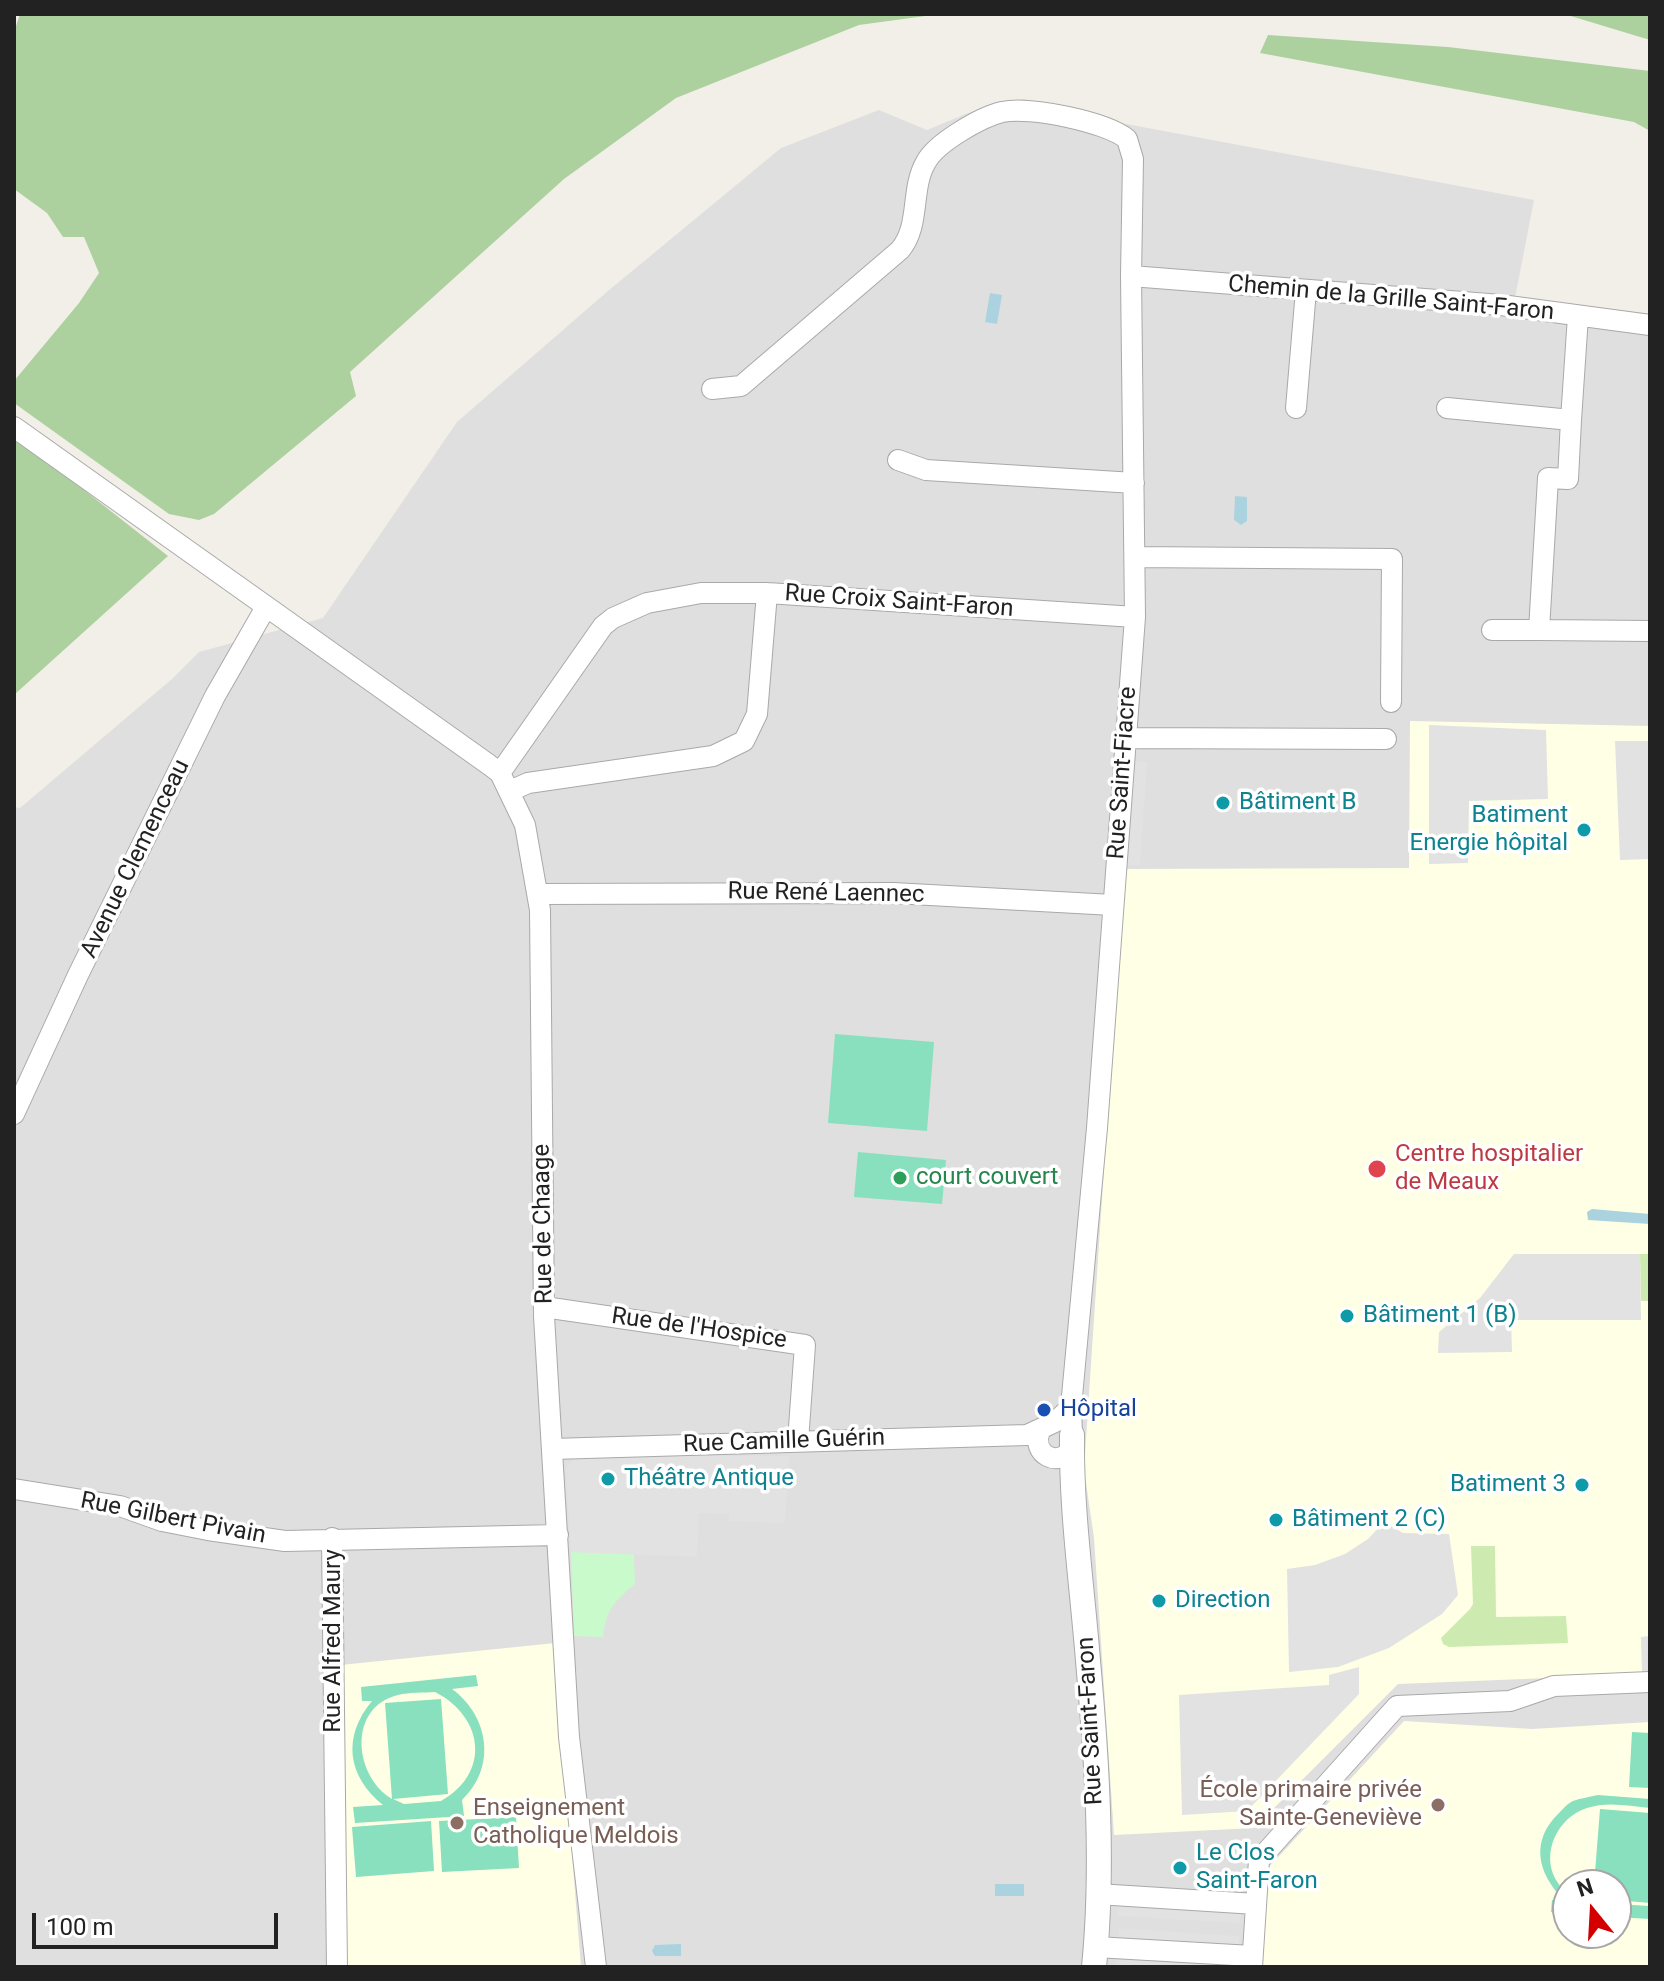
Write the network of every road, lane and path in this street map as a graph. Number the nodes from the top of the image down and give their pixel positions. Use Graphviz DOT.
graph roads {
  1 [pos="1131,276"];
  2 [pos="1306,290"];
  3 [pos="1578,316"];
  4 [pos="1650,325"];
  5 [pos="712,389"];
  6 [pos="1296,408"];
  7 [pos="1447,408"];
  8 [pos="1571,420"];
  9 [pos="14,427"];
  10 [pos="898,460"];
  11 [pos="1134,483"];
  12 [pos="1135,557"];
  13 [pos="767,593"];
  14 [pos="266,607"];
  15 [pos="1135,617"];
  16 [pos="1492,630"];
  17 [pos="1539,630"];
  18 [pos="1650,631"];
  19 [pos="1391,702"];
  20 [pos="1125,738"];
  21 [pos="1386,739"];
  22 [pos="505,782"];
  23 [pos="538,894"];
  24 [pos="1113,905"];
  25 [pos="14,1114"];
  26 [pos="544,1307"];
  27 [pos="798,1441"];
  28 [pos="1058,1445"];
  29 [pos="552,1449"];
  30 [pos="14,1489"];
  31 [pos="558,1535"];
  32 [pos="332,1538"];
  33 [pos="1650,1682"];
  34 [pos="1097,1894"];
  35 [pos="1256,1904"];
  36 [pos="1095,1957"];
  37 [pos="1252,1961"];
  38 [pos="337,1967"];
  39 [pos="596,1967"];
  1 -- 2 [label="street, Chemin de la Grille Saint-Faron"];
  1 -- 5 [label="street, Rue Saint-Fiacre"];
  1 -- 11 [label="street, Rue Saint-Fiacre"];
  2 -- 3 [label="street, Chemin de la Grille Saint-Faron"];
  2 -- 6 [label="street"];
  3 -- 4 [label="street, Chemin de la Grille Saint-Faron"];
  3 -- 8 [label="street"];
  7 -- 8 [label="street"];
  8 -- 17 [label="street"];
  9 -- 14 [label="street"];
  10 -- 11 [label="street"];
  11 -- 12 [label="street, Rue Saint-Fiacre"];
  12 -- 15 [label="street, Rue Saint-Fiacre"];
  12 -- 19 [label="street"];
  13 -- 15 [label="street, Rue Croix Saint-Faron"];
  13 -- 22 [label="street"];
  13 -- 22 [label="street, Rue Croix Saint-Faron"];
  14 -- 22 [label="street"];
  14 -- 25 [label="street, Avenue Clemenceau"];
  15 -- 20 [label="street, Rue Saint-Fiacre"];
  16 -- 17 [label="street"];
  17 -- 18 [label="street"];
  20 -- 21 [label="street"];
  20 -- 24 [label="street, Rue Saint-Fiacre"];
  22 -- 23 [label="street, Rue de Chaage"];
  23 -- 24 [label="street, Rue René Laennec"];
  23 -- 26 [label="street, Rue de Chaage"];
  24 -- 28 [label="street, Rue Saint-Fiacre"];
  26 -- 27 [label="street, Rue de l'Hospice"];
  26 -- 29 [label="street, Rue de Chaage"];
  27 -- 28 [label="street, Rue Camille Guérin"];
  27 -- 29 [label="street, Rue Camille Guérin"];
  28 -- 34 [label="street, Rue Saint-Faron"];
  29 -- 31 [label="street, Rue de Chaage"];
  30 -- 32 [label="street, Rue Gilbert Pivain"];
  31 -- 32 [label="street, Rue Alfred Maury"];
  31 -- 39 [label="street, Rue de Chaage"];
  32 -- 38 [label="street, Rue Alfred Maury"];
  33 -- 35 [label="street"];
  34 -- 35 [label="street"];
  34 -- 36 [label="street, Rue Saint-Faron"];
  35 -- 37 [label="street"];
  36 -- 37 [label="street"];
}
